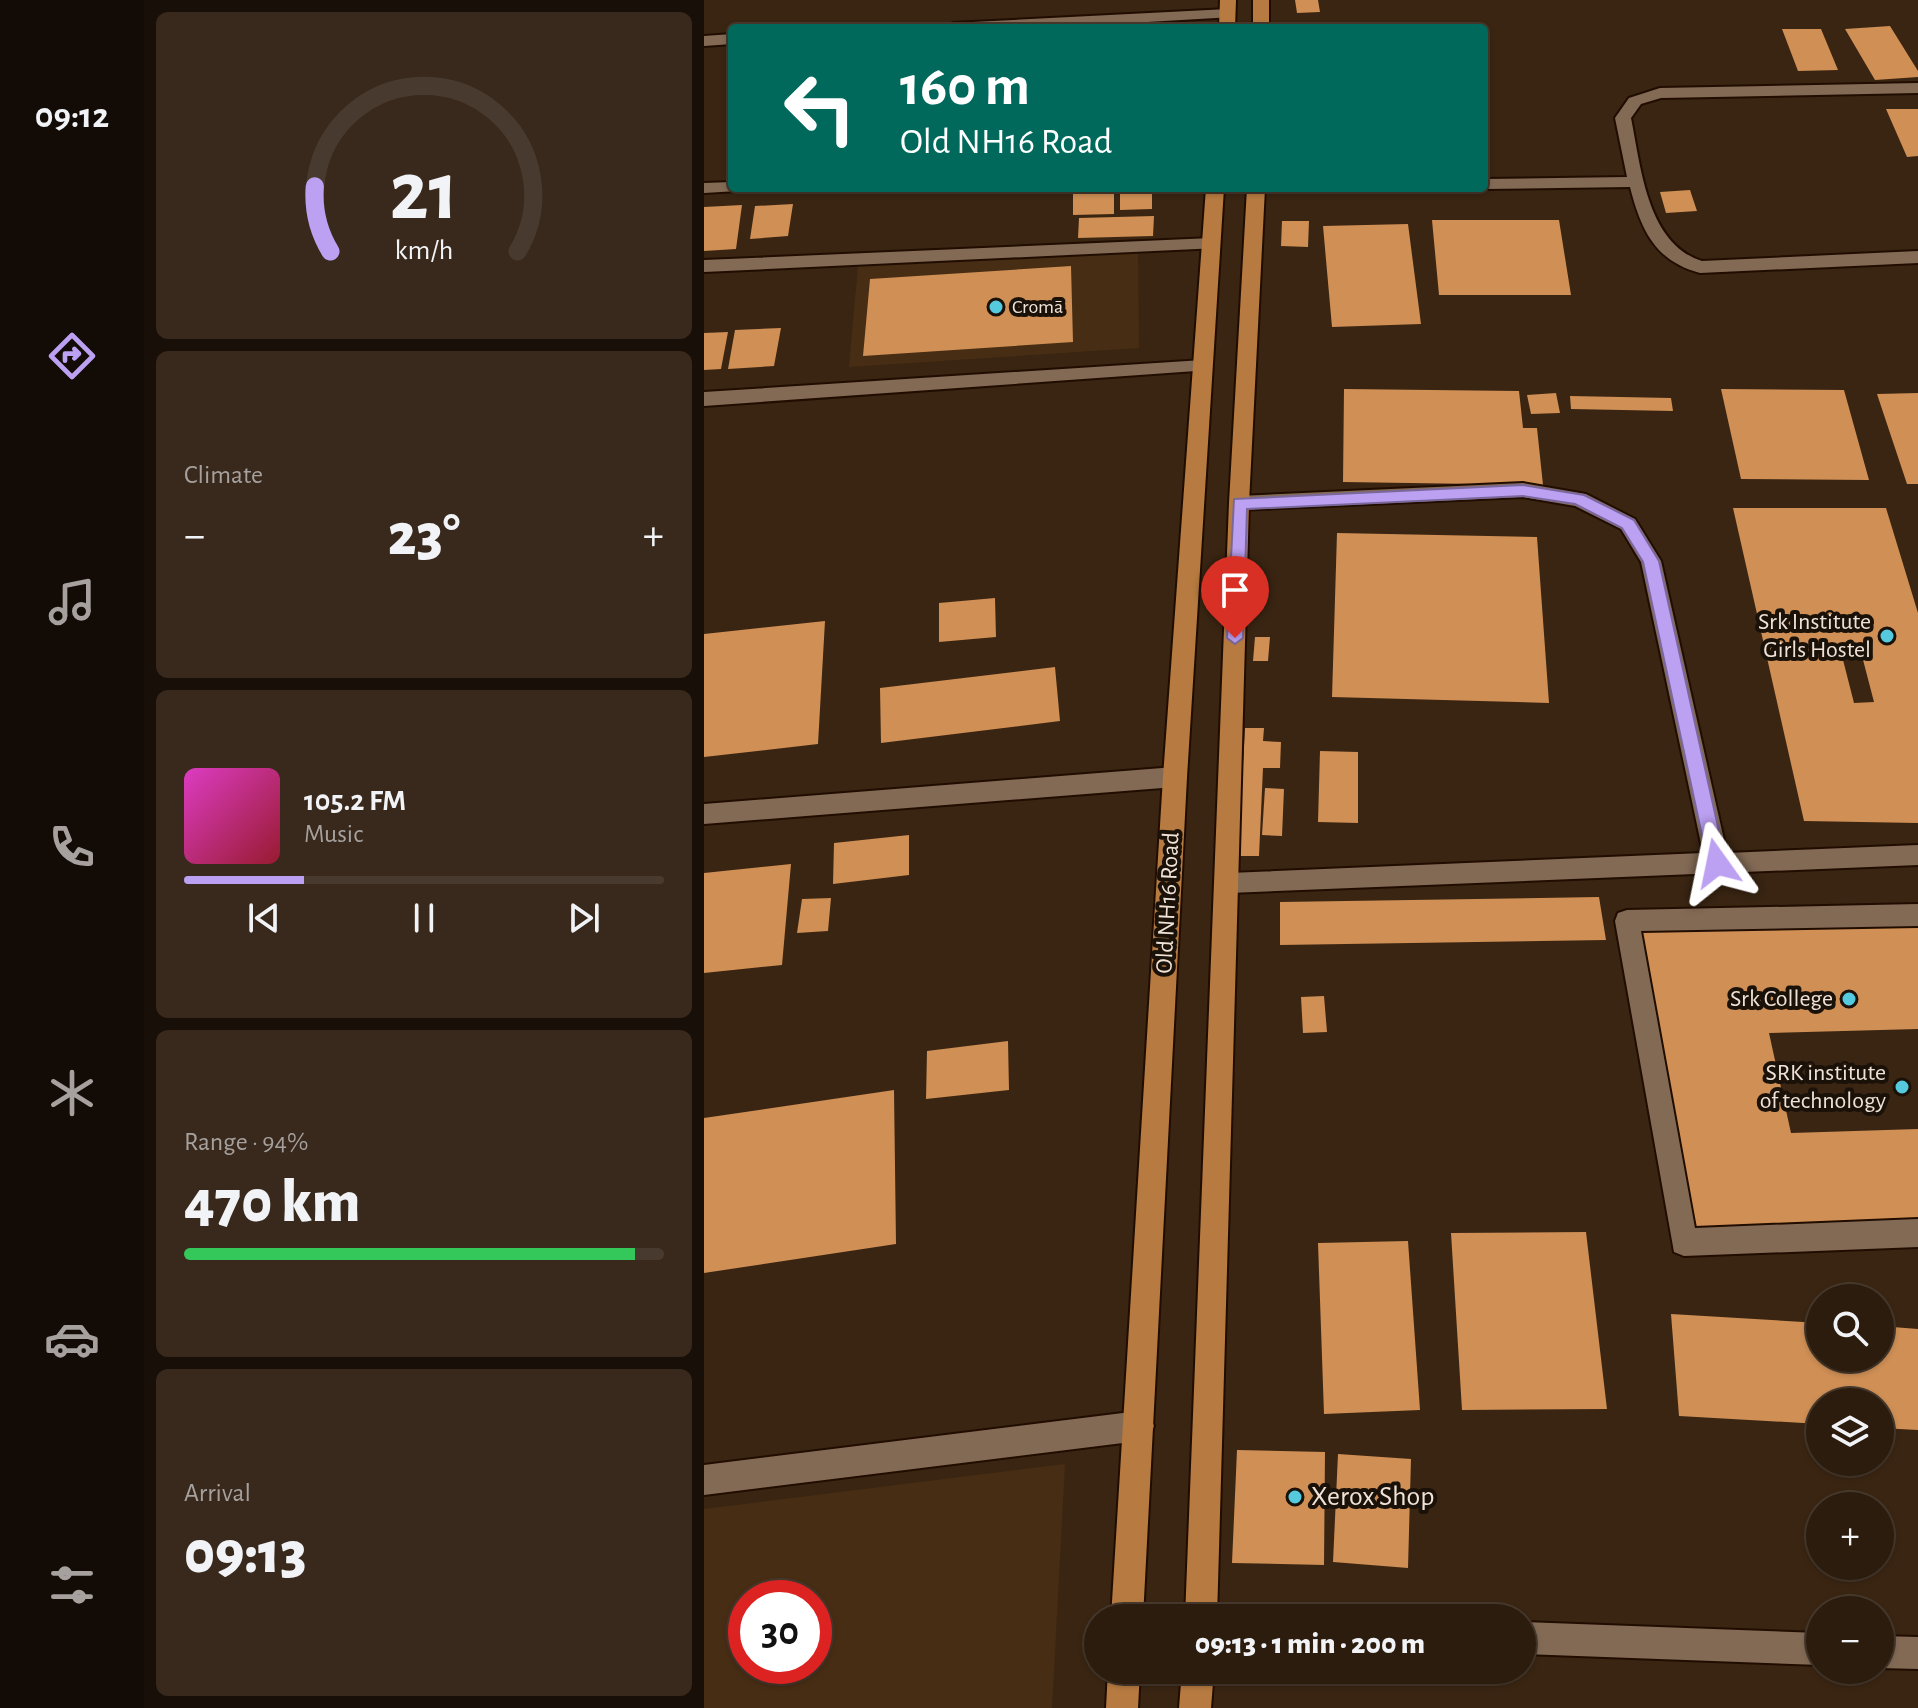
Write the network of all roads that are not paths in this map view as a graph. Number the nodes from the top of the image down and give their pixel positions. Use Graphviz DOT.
graph roads {
  1 [pos="1261,0"];
  2 [pos="1227,14"];
  3 [pos="1031,24"];
  4 [pos="1261,24"];
  5 [pos="728,39"];
  6 [pos="704,41"];
  7 [pos="1918,88"];
  8 [pos="1636,182"];
  9 [pos="1488,184"];
  10 [pos="728,187"];
  11 [pos="704,188"];
  12 [pos="1215,192"];
  13 [pos="1256,192"];
  14 [pos="1212,244"];
  15 [pos="1918,257"];
  16 [pos="704,266"];
  17 [pos="1203,366"];
  18 [pos="704,399"];
  19 [pos="1239,503"];
  20 [pos="1175,777"];
  21 [pos="704,814"];
  22 [pos="1918,855"];
  23 [pos="1717,863"];
  24 [pos="1229,883"];
  25 [pos="1918,915"];
  26 [pos="1918,1233"];
  27 [pos="1139,1426"];
  28 [pos="704,1480"];
  29 [pos="1128,1604"];
  30 [pos="1202,1604"];
  31 [pos="1536,1639"];
  32 [pos="1806,1648"];
  33 [pos="1894,1652"];
  34 [pos="1918,1653"];
  35 [pos="1123,1684"];
  36 [pos="1197,1684"];
  37 [pos="1122,1708"];
  38 [pos="1195,1708"];
  1 -- 4 [label="main road"];
  2 -- 3 [label="street"];
  5 -- 6 [label="street"];
  7 -- 8 [label="street"];
  8 -- 9 [label="street"];
  8 -- 15 [label="street"];
  10 -- 11 [label="street"];
  12 -- 14 [label="main road, Old NH16 Road"];
  13 -- 19 [label="main road"];
  14 -- 16 [label="street"];
  14 -- 17 [label="main road, Old NH16 Road"];
  17 -- 18 [label="street"];
  17 -- 20 [label="main road, Old NH16 Road"];
  19 -- 23 [label="street"];
  19 -- 24 [label="main road"];
  20 -- 21 [label="street"];
  20 -- 27 [label="main road, Old NH16 Road"];
  22 -- 23 [label="street"];
  23 -- 24 [label="street"];
  24 -- 30 [label="main road"];
  25 -- 26 [label="street"];
  27 -- 28 [label="street"];
  27 -- 29 [label="main road, Old NH16 Road"];
  31 -- 32 [label="street"];
  33 -- 34 [label="street"];
  35 -- 37 [label="main road"];
  36 -- 38 [label="main road"];
}
